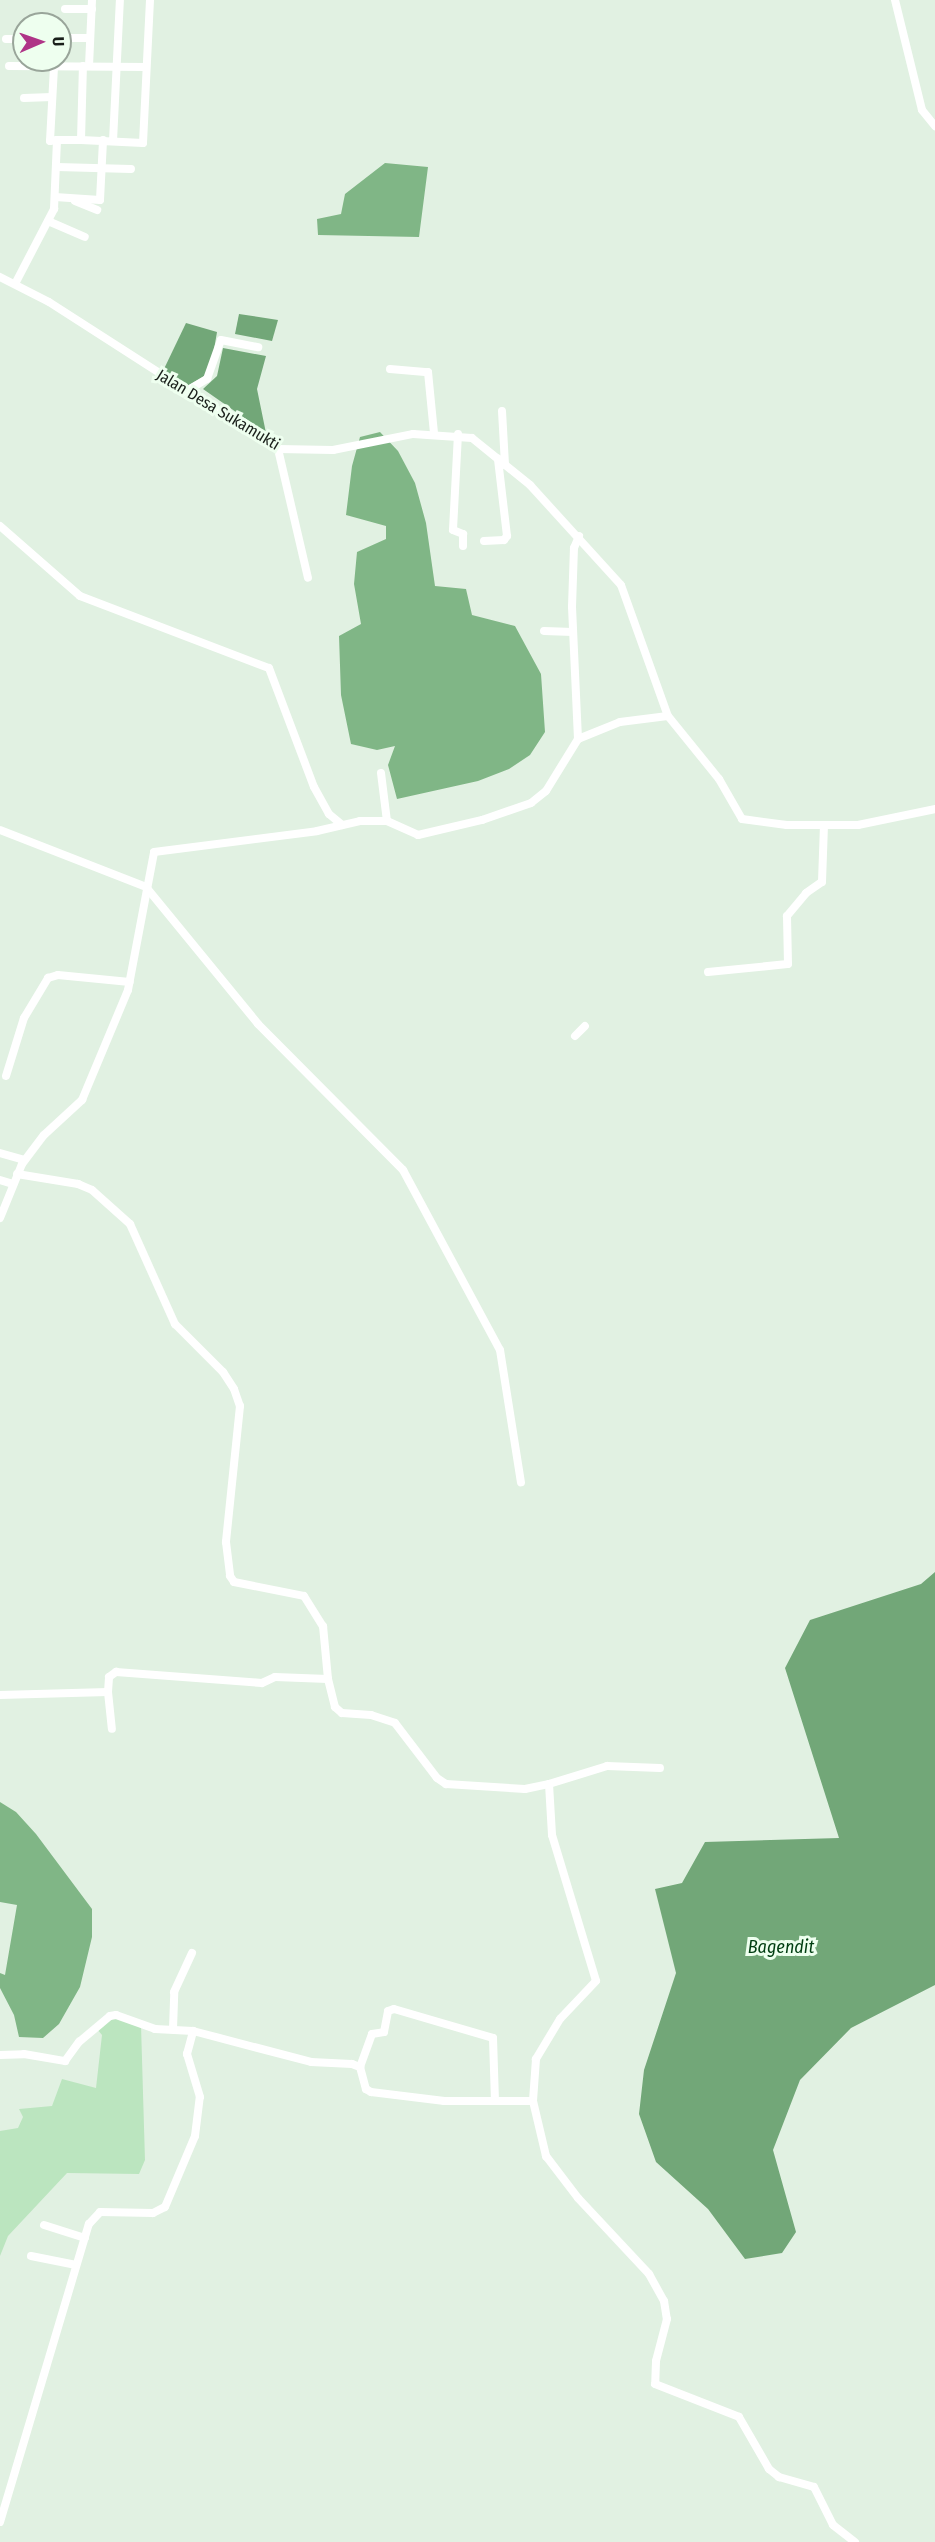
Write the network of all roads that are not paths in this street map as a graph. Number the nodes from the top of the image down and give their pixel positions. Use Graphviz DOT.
graph roads {
  1 [pos="120,0"];
  2 [pos="150,0"];
  3 [pos="895,0"];
  4 [pos="92,4"];
  5 [pos="64,9"];
  6 [pos="72,38"];
  7 [pos="90,38"];
  8 [pos="6,39"];
  9 [pos="12,39"];
  10 [pos="9,66"];
  11 [pos="12,66"];
  12 [pos="72,66"];
  13 [pos="86,66"];
  14 [pos="117,66"];
  15 [pos="146,67"];
  16 [pos="54,72"];
  17 [pos="52,97"];
  18 [pos="24,98"];
  19 [pos="935,126"];
  20 [pos="81,140"];
  21 [pos="57,141"];
  22 [pos="103,141"];
  23 [pos="113,141"];
  24 [pos="57,167"];
  25 [pos="102,168"];
  26 [pos="131,169"];
  27 [pos="56,197"];
  28 [pos="66,198"];
  29 [pos="97,210"];
  30 [pos="48,221"];
  31 [pos="85,237"];
  32 [pos="0,276"];
  33 [pos="15,284"];
  34 [pos="258,346"];
  35 [pos="390,369"];
  36 [pos="185,392"];
  37 [pos="502,411"];
  38 [pos="434,434"];
  39 [pos="458,434"];
  40 [pos="278,449"];
  41 [pos="501,462"];
  42 [pos="0,526"];
  43 [pos="579,536"];
  44 [pos="484,541"];
  45 [pos="463,546"];
  46 [pos="308,578"];
  47 [pos="544,631"];
  48 [pos="573,632"];
  49 [pos="668,716"];
  50 [pos="578,739"];
  51 [pos="381,773"];
  52 [pos="935,809"];
  53 [pos="387,821"];
  54 [pos="345,825"];
  55 [pos="825,825"];
  56 [pos="0,830"];
  57 [pos="146,888"];
  58 [pos="708,972"];
  59 [pos="130,982"];
  60 [pos="585,1026"];
  61 [pos="576,1035"];
  62 [pos="6,1076"];
  63 [pos="0,1153"];
  64 [pos="24,1160"];
  65 [pos="17,1174"];
  66 [pos="0,1180"];
  67 [pos="13,1184"];
  68 [pos="0,1218"];
  69 [pos="521,1482"];
  70 [pos="328,1679"];
  71 [pos="103,1693"];
  72 [pos="0,1695"];
  73 [pos="112,1729"];
  74 [pos="660,1768"];
  75 [pos="549,1784"];
  76 [pos="192,1953"];
  77 [pos="173,2029"];
  78 [pos="193,2031"];
  79 [pos="0,2055"];
  80 [pos="360,2067"];
  81 [pos="495,2101"];
  82 [pos="533,2102"];
  83 [pos="44,2225"];
  84 [pos="85,2238"];
  85 [pos="31,2256"];
  86 [pos="76,2265"];
  87 [pos="0,2522"];
  88 [pos="854,2542"];
  1 -- 14 [label="street"];
  2 -- 15 [label="street"];
  3 -- 19 [label="street"];
  4 -- 5 [label="street"];
  4 -- 7 [label="street"];
  6 -- 7 [label="street"];
  7 -- 13 [label="street"];
  8 -- 9 [label="street"];
  10 -- 11 [label="street"];
  12 -- 13 [label="street"];
  13 -- 14 [label="street"];
  13 -- 20 [label="street"];
  14 -- 15 [label="street"];
  14 -- 23 [label="street"];
  15 -- 23 [label="street"];
  16 -- 17 [label="street"];
  17 -- 18 [label="street"];
  17 -- 21 [label="street"];
  20 -- 21 [label="street"];
  20 -- 22 [label="street"];
  21 -- 24 [label="street"];
  22 -- 23 [label="street"];
  22 -- 25 [label="street"];
  24 -- 25 [label="street"];
  24 -- 27 [label="street"];
  25 -- 26 [label="street"];
  25 -- 28 [label="street"];
  27 -- 28 [label="street"];
  27 -- 30 [label="street"];
  28 -- 29 [label="street"];
  30 -- 31 [label="street"];
  30 -- 33 [label="street"];
  32 -- 33 [label="street, Jalan Desa Sukamukti"];
  33 -- 36 [label="street, Jalan Desa Sukamukti"];
  34 -- 36 [label="street"];
  35 -- 38 [label="street"];
  36 -- 40 [label="street, Jalan Desa Sukamukti"];
  37 -- 41 [label="street"];
  38 -- 39 [label="street, Jalan Desa Sukamukti"];
  38 -- 40 [label="street, Jalan Desa Sukamukti"];
  39 -- 41 [label="street, Jalan Desa Sukamukti"];
  39 -- 45 [label="street"];
  40 -- 46 [label="street"];
  41 -- 43 [label="street, Jalan Desa Sukamukti"];
  41 -- 44 [label="street"];
  42 -- 54 [label="street"];
  43 -- 48 [label="street"];
  43 -- 49 [label="street, Jalan Desa Sukamukti"];
  47 -- 48 [label="street"];
  48 -- 50 [label="street"];
  49 -- 50 [label="street"];
  49 -- 55 [label="street, Jalan Desa Sukamukti"];
  50 -- 53 [label="street"];
  51 -- 53 [label="street"];
  52 -- 55 [label="street, Jalan Desa Sukamukti"];
  53 -- 54 [label="street"];
  54 -- 57 [label="street"];
  55 -- 58 [label="street"];
  56 -- 57 [label="street"];
  57 -- 59 [label="street"];
  57 -- 69 [label="street"];
  59 -- 62 [label="street"];
  59 -- 64 [label="street"];
  60 -- 61 [label="street"];
  63 -- 64 [label="street"];
  64 -- 65 [label="street"];
  65 -- 67 [label="street"];
  65 -- 70 [label="street"];
  66 -- 67 [label="street"];
  67 -- 68 [label="street"];
  70 -- 71 [label="street"];
  70 -- 75 [label="street"];
  71 -- 72 [label="street"];
  71 -- 73 [label="street"];
  74 -- 75 [label="street"];
  75 -- 82 [label="street"];
  76 -- 77 [label="street"];
  77 -- 78 [label="street"];
  77 -- 79 [label="street"];
  78 -- 80 [label="street"];
  78 -- 84 [label="street"];
  80 -- 81 [label="street"];
  80 -- 81 [label="street"];
  81 -- 82 [label="street"];
  82 -- 88 [label="street"];
  83 -- 84 [label="street"];
  84 -- 86 [label="street"];
  85 -- 86 [label="street"];
  86 -- 87 [label="street"];
}
